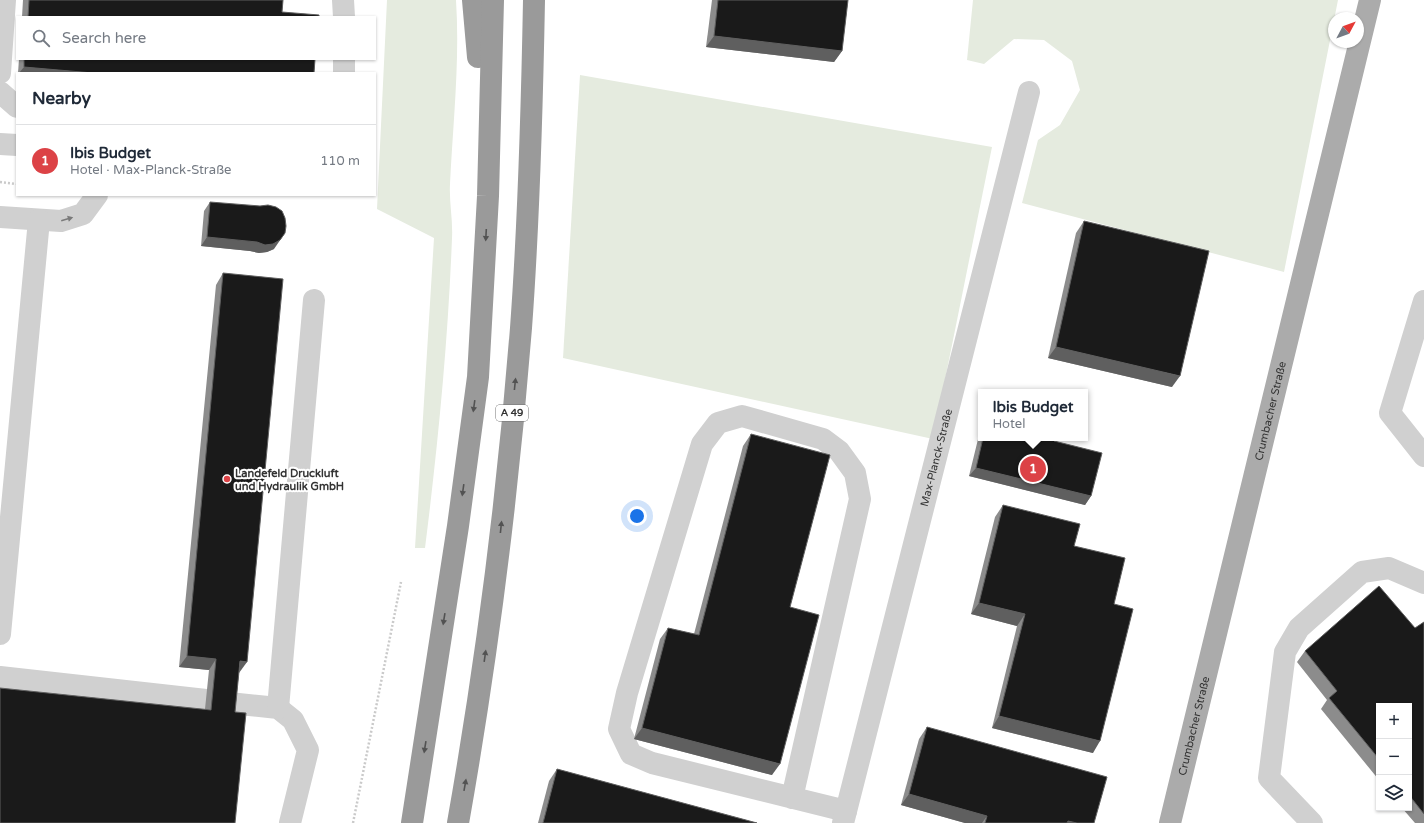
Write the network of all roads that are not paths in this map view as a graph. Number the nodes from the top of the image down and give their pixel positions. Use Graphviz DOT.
graph roads {
  1 [pos="5,0"];
  2 [pos="343,0"];
  3 [pos="473,0"];
  4 [pos="492,0"];
  5 [pos="534,0"];
  6 [pos="1370,0"];
  7 [pos="344,16"];
  8 [pos="344,60"];
  9 [pos="344,72"];
  10 [pos="0,73"];
  11 [pos="0,92"];
  12 [pos="1029,92"];
  13 [pos="16,106"];
  14 [pos="0,144"];
  15 [pos="16,145"];
  16 [pos="96,196"];
  17 [pos="488,196"];
  18 [pos="0,218"];
  19 [pos="39,220"];
  20 [pos="314,300"];
  21 [pos="1424,302"];
  22 [pos="1424,456"];
  23 [pos="1424,583"];
  24 [pos="0,634"];
  25 [pos="0,677"];
  26 [pos="206,700"];
  27 [pos="229,703"];
  28 [pos="278,708"];
  29 [pos="792,798"];
  30 [pos="845,817"];
  31 [pos="290,823"];
  32 [pos="412,823"];
  33 [pos="458,823"];
  34 [pos="1170,823"];
  35 [pos="1312,823"];
  1 -- 10 [label="street"];
  2 -- 7 [label="street"];
  3 -- 17 [label="highway"];
  4 -- 17 [label="highway"];
  33 -- 5 [label="highway, A 49, one-way"];
  6 -- 34 [label="main road, Crumbacher Straße"];
  8 -- 9 [label="street"];
  11 -- 13 [label="street"];
  12 -- 30 [label="street, Max-Planck-Straße"];
  14 -- 15 [label="street"];
  19 -- 16 [label="street, one-way"];
  17 -- 32 [label="highway, one-way"];
  18 -- 19 [label="street"];
  19 -- 24 [label="street"];
  20 -- 28 [label="street"];
  21 -- 22 [label="street"];
  23 -- 35 [label="street"];
  25 -- 26 [label="street"];
  27 -- 28 [label="street"];
  28 -- 31 [label="street"];
  29 -- 29 [label="street"];
  29 -- 30 [label="street"];
}
